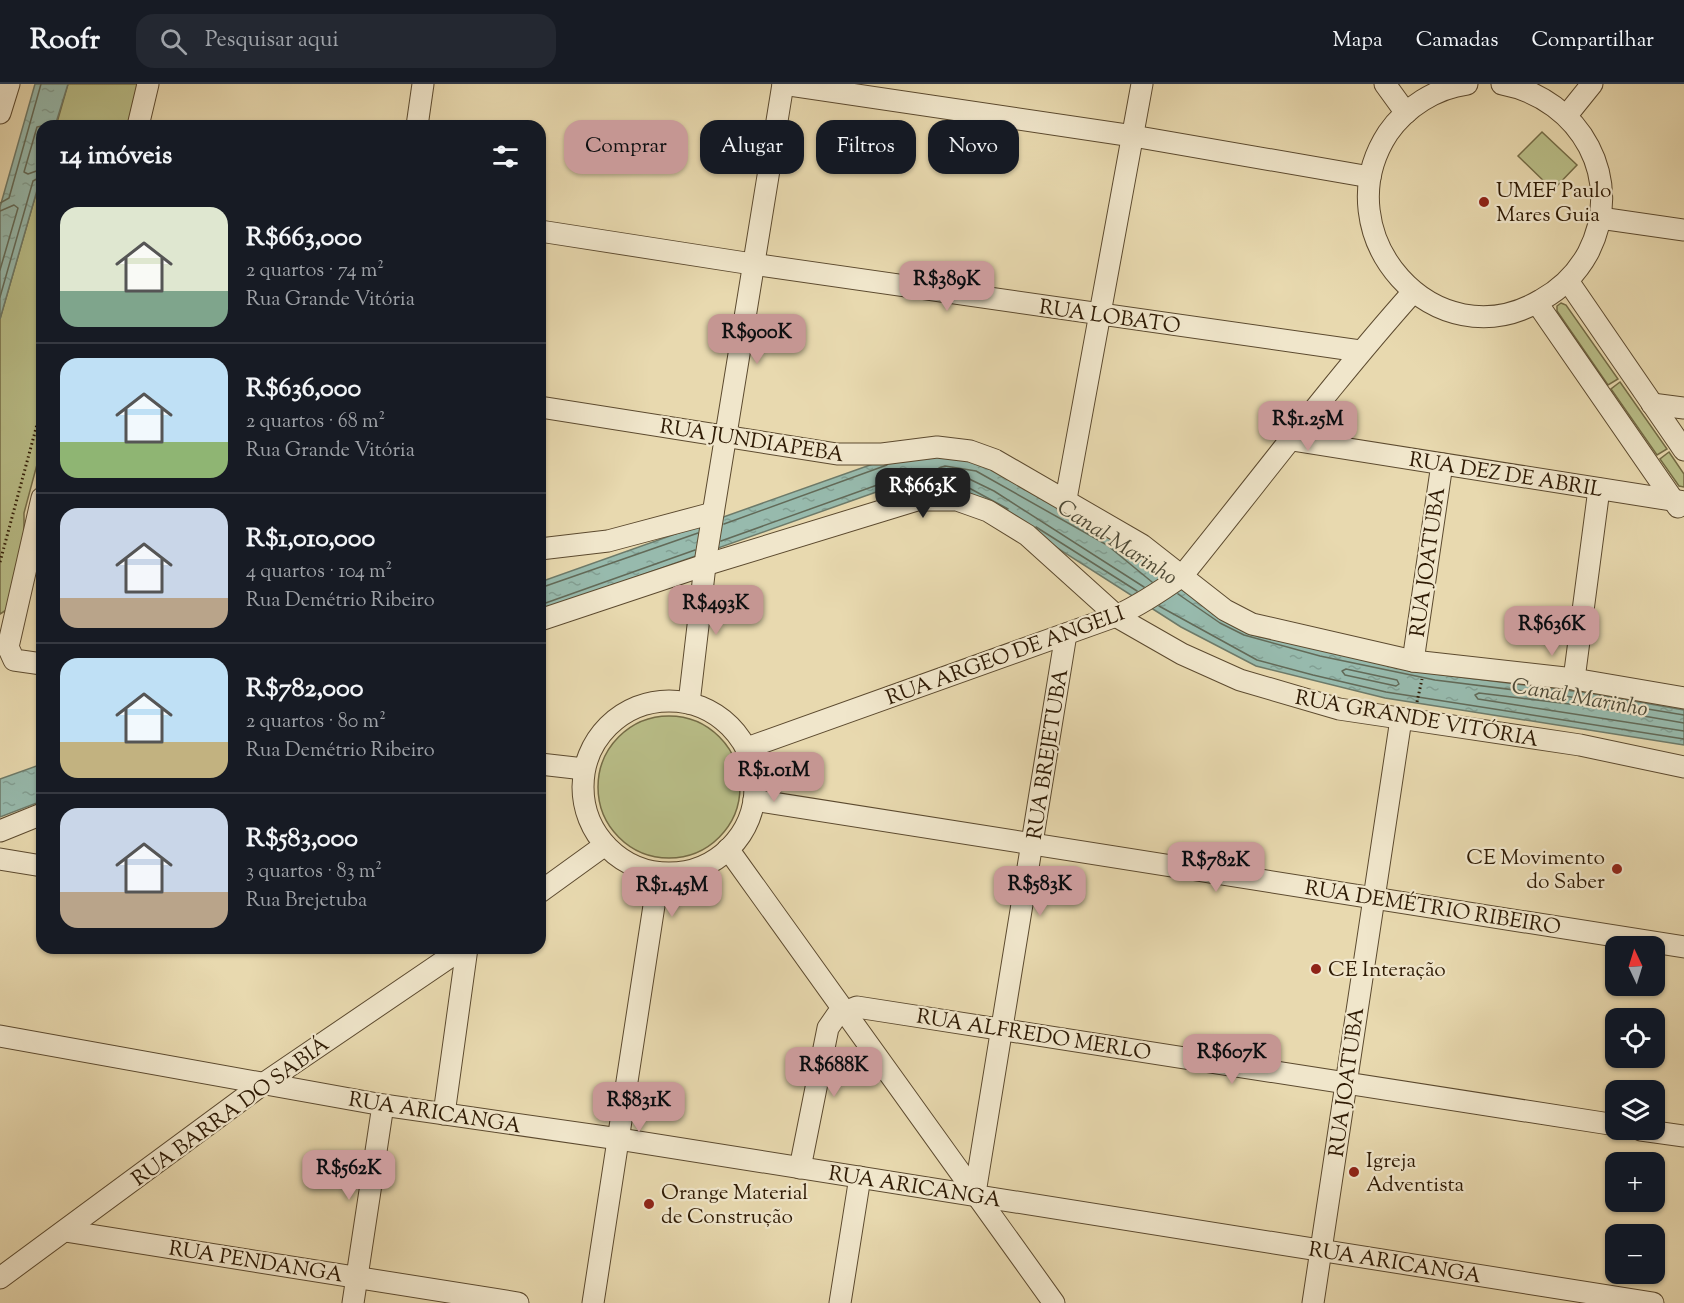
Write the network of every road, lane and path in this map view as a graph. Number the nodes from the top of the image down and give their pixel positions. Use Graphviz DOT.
graph roads {
  1 [pos="9,84"];
  2 [pos="148,84"];
  3 [pos="423,84"];
  4 [pos="783,84"];
  5 [pos="1142,84"];
  6 [pos="1385,84"];
  7 [pos="1467,84"];
  8 [pos="1502,84"];
  9 [pos="1592,84"];
  10 [pos="1423,91"];
  11 [pos="0,113"];
  12 [pos="1406,113"];
  13 [pos="1567,115"];
  14 [pos="139,120"];
  15 [pos="418,120"];
  16 [pos="1133,136"];
  17 [pos="1370,177"];
  18 [pos="1600,218"];
  19 [pos="1680,224"];
  20 [pos="546,232"];
  21 [pos="752,264"];
  22 [pos="1568,280"];
  23 [pos="1413,292"];
  24 [pos="1537,303"];
  25 [pos="1101,315"];
  26 [pos="1360,351"];
  27 [pos="1652,404"];
  28 [pos="546,408"];
  29 [pos="1684,408"];
  30 [pos="36,428"];
  31 [pos="726,438"];
  32 [pos="1292,440"];
  33 [pos="1683,447"];
  34 [pos="1442,464"];
  35 [pos="1599,489"];
  36 [pos="1066,500"];
  37 [pos="1680,506"];
  38 [pos="713,517"];
  39 [pos="36,522"];
  40 [pos="546,548"];
  41 [pos="706,561"];
  42 [pos="0,562"];
  43 [pos="1178,579"];
  44 [pos="1126,612"];
  45 [pos="546,618"];
  46 [pos="7,623"];
  47 [pos="1066,634"];
  48 [pos="36,663"];
  49 [pos="1418,665"];
  50 [pos="1574,679"];
  51 [pos="1684,698"];
  52 [pos="689,703"];
  53 [pos="1408,716"];
  54 [pos="747,748"];
  55 [pos="546,765"];
  56 [pos="1684,767"];
  57 [pos="584,769"];
  58 [pos="754,800"];
  59 [pos="36,816"];
  60 [pos="0,831"];
  61 [pos="1032,844"];
  62 [pos="605,845"];
  63 [pos="728,849"];
  64 [pos="0,859"];
  65 [pos="36,865"];
  66 [pos="659,873"];
  67 [pos="546,888"];
  68 [pos="1374,898"];
  69 [pos="1684,947"];
  70 [pos="456,954"];
  71 [pos="464,954"];
  72 [pos="844,1011"];
  73 [pos="1002,1029"];
  74 [pos="0,1036"];
  75 [pos="1346,1083"];
  76 [pos="263,1084"];
  77 [pos="383,1105"];
  78 [pos="444,1114"];
  79 [pos="1605,1123"];
  80 [pos="1665,1133"];
  81 [pos="1684,1136"];
  82 [pos="619,1139"];
  83 [pos="800,1168"];
  84 [pos="860,1177"];
  85 [pos="977,1195"];
  86 [pos="65,1231"];
  87 [pos="1321,1250"];
  88 [pos="357,1277"];
  89 [pos="0,1278"];
  90 [pos="353,1303"];
  91 [pos="518,1303"];
  92 [pos="593,1303"];
  93 [pos="840,1303"];
  94 [pos="1054,1303"];
  95 [pos="1313,1303"];
  96 [pos="1653,1303"];
  1 -- 11 [label="street"];
  2 -- 14 [label="street"];
  3 -- 15 [label="street"];
  4 -- 16 [label="street"];
  4 -- 21 [label="street"];
  5 -- 16 [label="street"];
  6 -- 12 [label="street"];
  7 -- 10 [label="street"];
  8 -- 13 [label="street"];
  9 -- 13 [label="street"];
  10 -- 12 [label="street"];
  12 -- 17 [label="street"];
  13 -- 18 [label="street"];
  16 -- 17 [label="street"];
  16 -- 25 [label="street"];
  17 -- 23 [label="street"];
  18 -- 19 [label="street"];
  18 -- 22 [label="street"];
  20 -- 21 [label="street, RUA LOBATO"];
  21 -- 25 [label="street, RUA LOBATO"];
  21 -- 31 [label="street"];
  22 -- 24 [label="street"];
  22 -- 27 [label="street"];
  23 -- 24 [label="street"];
  23 -- 26 [label="street, RUA ARGEO DE ANGELI"];
  24 -- 37 [label="street"];
  25 -- 26 [label="street, RUA LOBATO"];
  25 -- 36 [label="street"];
  26 -- 32 [label="street, RUA ARGEO DE ANGELI"];
  27 -- 29 [label="street"];
  27 -- 33 [label="street"];
  28 -- 31 [label="street, RUA JUNDIAPEBA"];
  30 -- 42 [label="path"];
  31 -- 36 [label="street, RUA JUNDIAPEBA"];
  31 -- 38 [label="street"];
  32 -- 34 [label="street, RUA DEZ DE ABRIL"];
  32 -- 43 [label="street, RUA ARGEO DE ANGELI"];
  34 -- 35 [label="street, RUA DEZ DE ABRIL"];
  34 -- 49 [label="street, RUA JOATUBA"];
  35 -- 37 [label="street, RUA DEZ DE ABRIL"];
  35 -- 50 [label="street"];
  36 -- 43 [label="street, RUA JUNDIAPEBA"];
  38 -- 40 [label="street"];
  38 -- 41 [label="street"];
  39 -- 46 [label="street"];
  41 -- 44 [label="street, RUA GRANDE VITÓRIA"];
  41 -- 45 [label="street, RUA GRANDE VITÓRIA"];
  41 -- 52 [label="street"];
  43 -- 44 [label="street, RUA ARGEO DE ANGELI"];
  43 -- 49 [label="street"];
  44 -- 47 [label="street, RUA ARGEO DE ANGELI"];
  44 -- 53 [label="street, RUA GRANDE VITÓRIA"];
  46 -- 48 [label="street"];
  47 -- 54 [label="street, RUA ARGEO DE ANGELI"];
  47 -- 61 [label="street, RUA BREJETUBA"];
  49 -- 50 [label="street"];
  49 -- 53 [label="path"];
  50 -- 51 [label="street"];
  52 -- 54 [label="street"];
  52 -- 57 [label="street"];
  53 -- 56 [label="street, RUA GRANDE VITÓRIA"];
  53 -- 68 [label="street, RUA JOATUBA"];
  54 -- 58 [label="street"];
  55 -- 57 [label="street"];
  57 -- 62 [label="street"];
  58 -- 61 [label="street, RUA DEMÉTRIO RIBEIRO"];
  58 -- 63 [label="street"];
  59 -- 60 [label="street"];
  61 -- 68 [label="street, RUA DEMÉTRIO RIBEIRO"];
  61 -- 73 [label="street, RUA BREJETUBA"];
  62 -- 66 [label="street"];
  62 -- 67 [label="street"];
  63 -- 66 [label="street"];
  63 -- 72 [label="street"];
  64 -- 65 [label="street"];
  66 -- 82 [label="street"];
  68 -- 69 [label="street, RUA DEMÉTRIO RIBEIRO"];
  68 -- 75 [label="street, RUA JOATUBA"];
  70 -- 76 [label="street, RUA BARRA DO SABIÁ"];
  71 -- 78 [label="street"];
  72 -- 73 [label="street, RUA ALFREDO MERLO"];
  72 -- 83 [label="street"];
  72 -- 85 [label="street"];
  73 -- 75 [label="street, RUA ALFREDO MERLO"];
  73 -- 85 [label="street, RUA BREJETUBA"];
  74 -- 76 [label="street, RUA ARICANGA"];
  75 -- 79 [label="street, RUA ALFREDO MERLO"];
  75 -- 87 [label="street, RUA JOATUBA"];
  76 -- 77 [label="street, RUA ARICANGA"];
  76 -- 86 [label="street, RUA BARRA DO SABIÁ"];
  77 -- 78 [label="street, RUA ARICANGA"];
  77 -- 88 [label="street"];
  78 -- 82 [label="street, RUA ARICANGA"];
  80 -- 81 [label="street"];
  82 -- 83 [label="street, RUA ARICANGA"];
  82 -- 92 [label="street"];
  83 -- 84 [label="street, RUA ARICANGA"];
  84 -- 85 [label="street, RUA ARICANGA"];
  84 -- 93 [label="street"];
  85 -- 87 [label="street, RUA ARICANGA"];
  85 -- 94 [label="street"];
  86 -- 88 [label="street, RUA PENDANGA"];
  86 -- 89 [label="street, RUA BARRA DO SABIÁ"];
  87 -- 95 [label="street, RUA JOATUBA"];
  87 -- 96 [label="street, RUA ARICANGA"];
  88 -- 90 [label="street"];
  88 -- 91 [label="street, RUA PENDANGA"];
}
